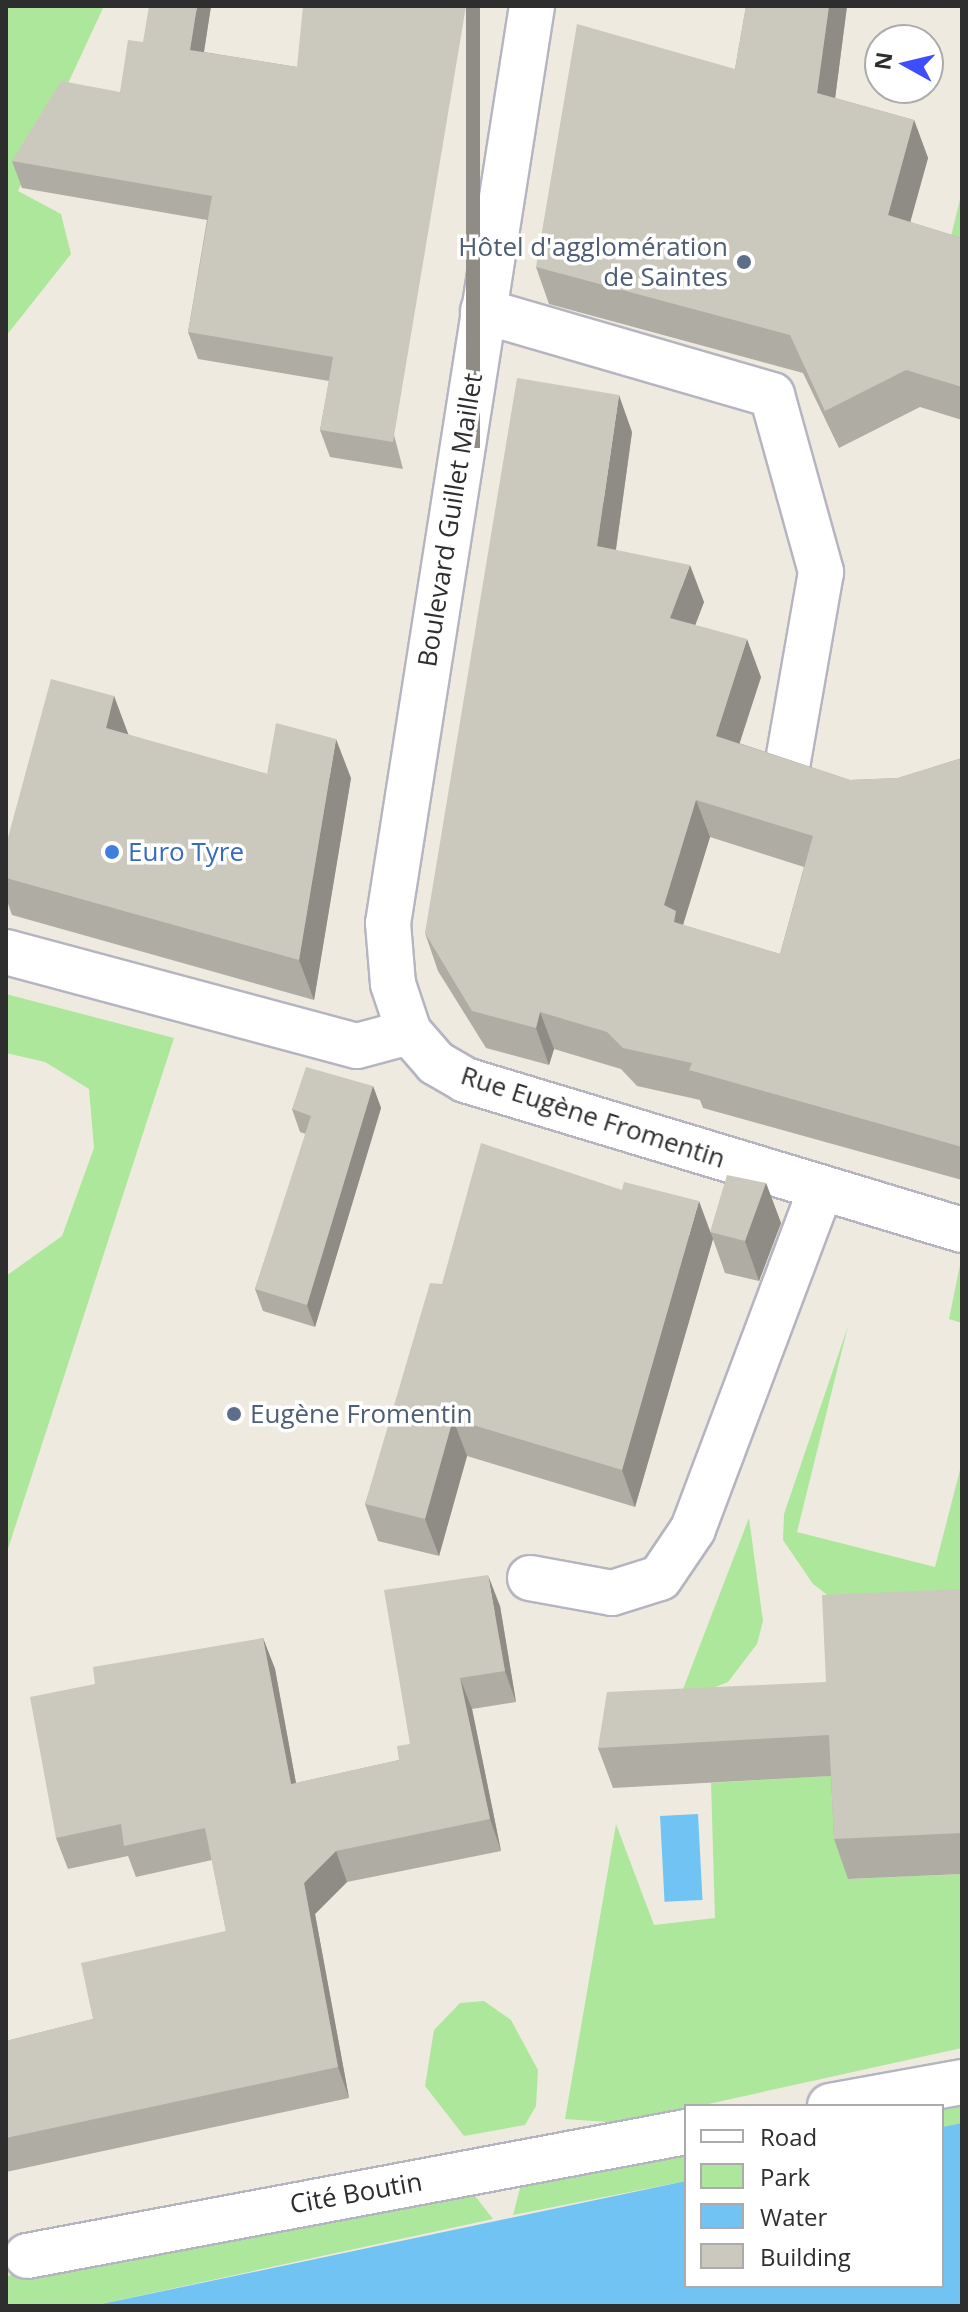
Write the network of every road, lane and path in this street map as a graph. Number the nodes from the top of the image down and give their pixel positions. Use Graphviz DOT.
graph roads {
  1 [pos="532,6"];
  2 [pos="483,311"];
  3 [pos="787,766"];
  4 [pos="6,952"];
  5 [pos="409,1032"];
  6 [pos="821,1188"];
  7 [pos="962,1230"];
  8 [pos="530,1578"];
  9 [pos="962,2082"];
  10 [pos="841,2104"];
  11 [pos="684,2132"];
  12 [pos="27,2256"];
  1 -- 2 [label="street, Boulevard Guillet Maillet"];
  2 -- 3 [label="street"];
  2 -- 5 [label="street, Boulevard Guillet Maillet"];
  4 -- 5 [label="street"];
  5 -- 6 [label="street, Rue Eugène Fromentin"];
  6 -- 7 [label="street, Rue Eugène Fromentin"];
  6 -- 8 [label="street"];
  9 -- 10 [label="street"];
  11 -- 12 [label="street, Cité Boutin"];
}
